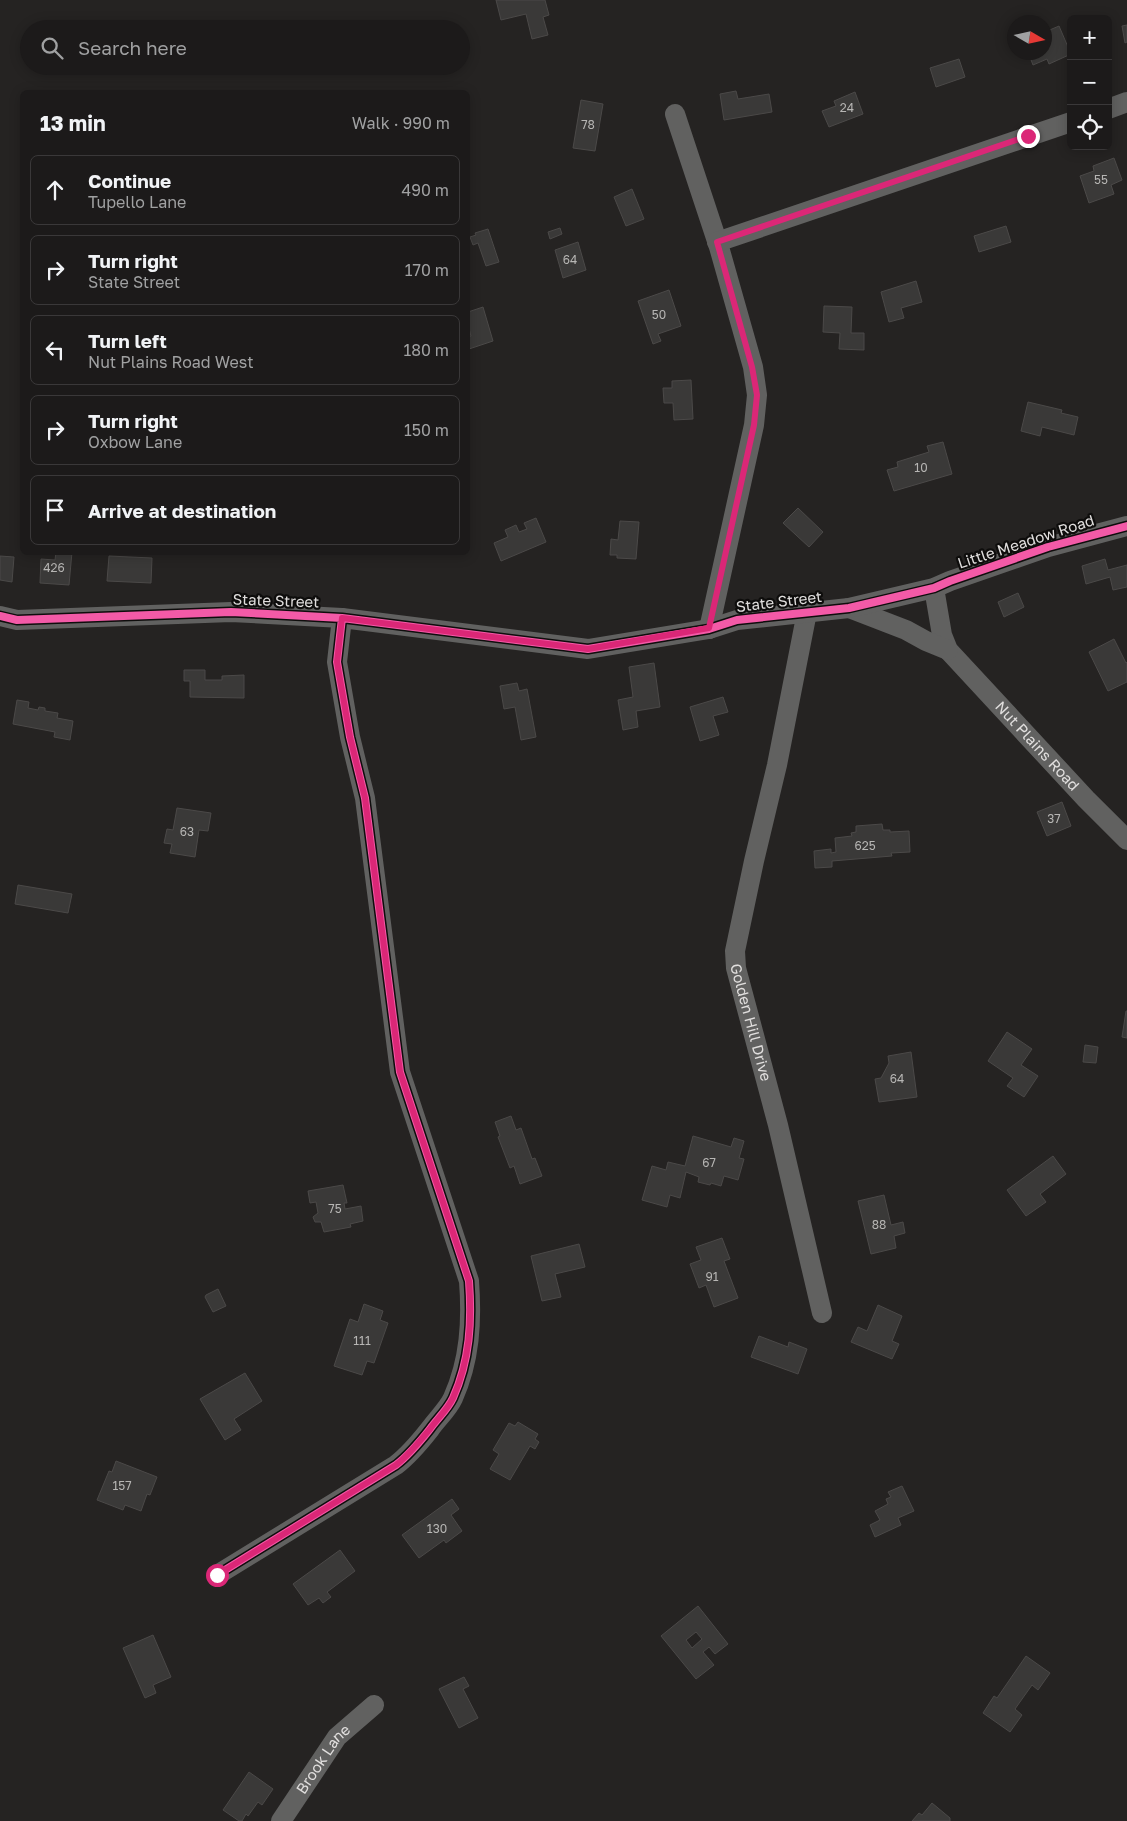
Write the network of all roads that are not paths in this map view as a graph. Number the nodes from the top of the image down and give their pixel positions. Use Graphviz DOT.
graph roads {
  1 [pos="1127,102"];
  2 [pos="1112,108"];
  3 [pos="675,114"];
  4 [pos="1067,123"];
  5 [pos="717,242"];
  6 [pos="1127,526"];
  7 [pos="934,588"];
  8 [pos="849,608"];
  9 [pos="807,612"];
  10 [pos="0,616"];
  11 [pos="342,618"];
  12 [pos="709,628"];
  13 [pos="948,650"];
  14 [pos="1127,840"];
  15 [pos="822,1313"];
  16 [pos="217,1575"];
  17 [pos="374,1705"];
  18 [pos="281,1821"];
  1 -- 2 [label="street"];
  3 -- 5 [label="street"];
  4 -- 5 [label="street"];
  5 -- 12 [label="street"];
  6 -- 7 [label="street, Little Meadow Road"];
  7 -- 8 [label="street, State Street"];
  7 -- 13 [label="street, Nut Plains Road"];
  8 -- 9 [label="street, State Street"];
  8 -- 13 [label="street, Nut Plains Road"];
  9 -- 12 [label="street, State Street"];
  9 -- 15 [label="street, Golden Hill Drive"];
  10 -- 11 [label="street, State Street"];
  11 -- 12 [label="street, State Street"];
  11 -- 16 [label="street"];
  13 -- 14 [label="street, Nut Plains Road"];
  17 -- 18 [label="street, Brook Lane"];
}
